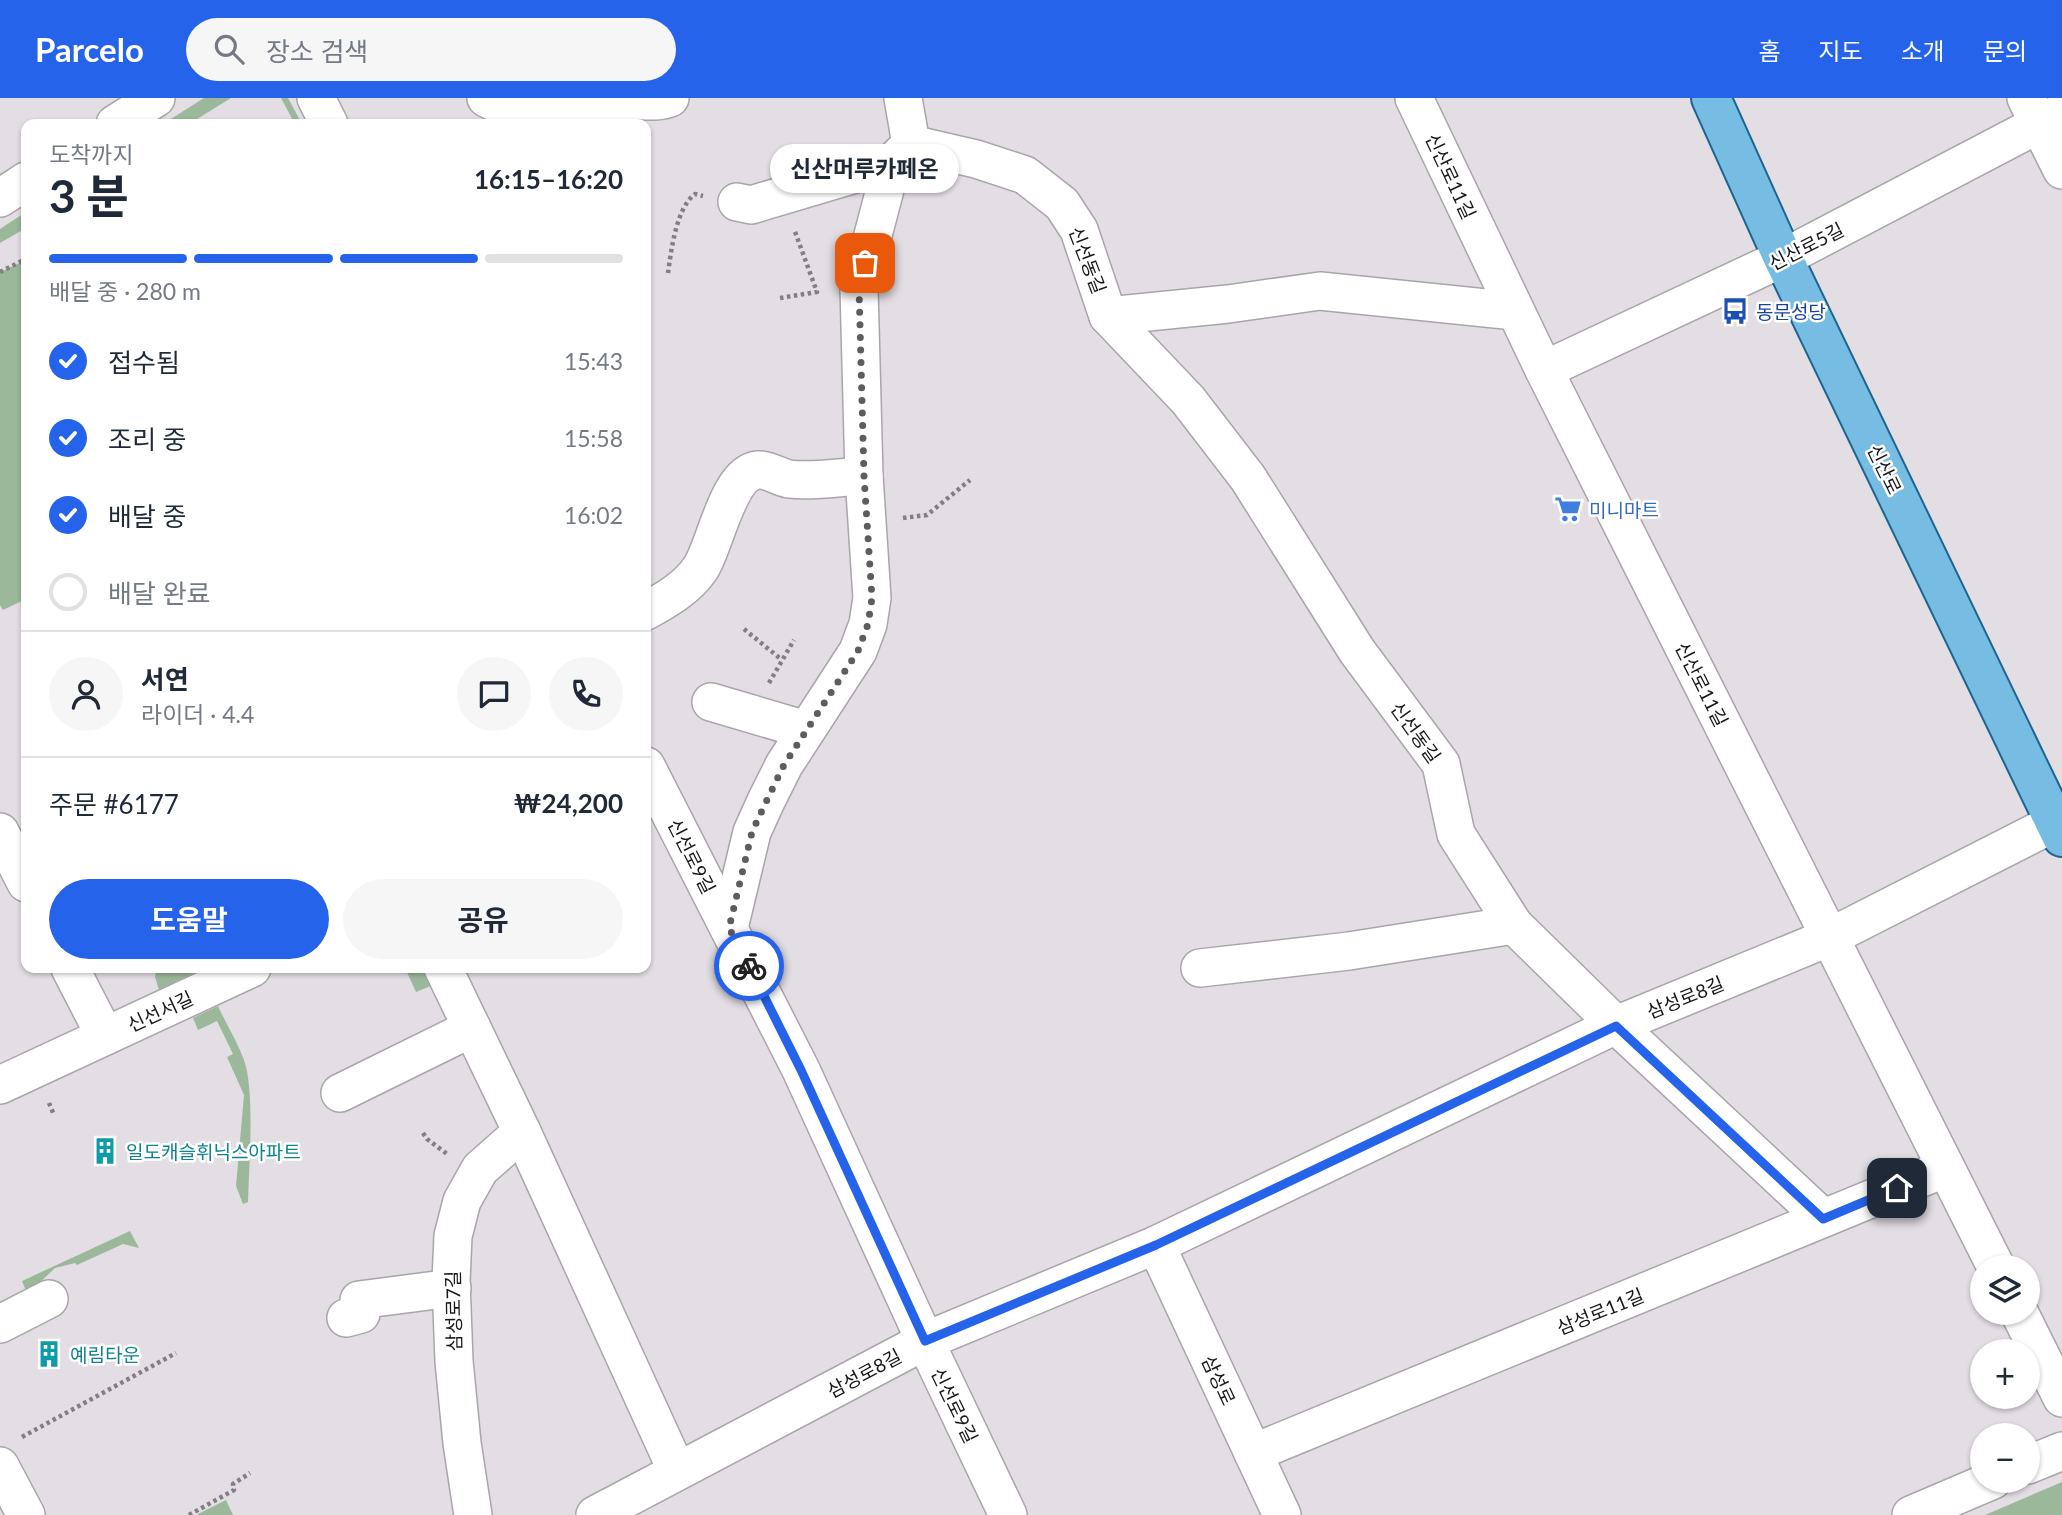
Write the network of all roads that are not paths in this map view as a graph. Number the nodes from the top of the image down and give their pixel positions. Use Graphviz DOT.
graph roads {
  1 [pos="156,98"];
  2 [pos="316,98"];
  3 [pos="486,98"];
  4 [pos="903,98"];
  5 [pos="1414,98"];
  6 [pos="1711,98"];
  7 [pos="646,99"];
  8 [pos="2042,112"];
  9 [pos="123,119"];
  10 [pos="326,119"];
  11 [pos="902,154"];
  12 [pos="2062,170"];
  13 [pos="21,184"];
  14 [pos="0,198"];
  15 [pos="737,202"];
  16 [pos="1783,258"];
  17 [pos="1515,311"];
  18 [pos="1108,316"];
  19 [pos="1544,370"];
  20 [pos="864,476"];
  21 [pos="651,608"];
  22 [pos="711,702"];
  23 [pos="806,730"];
  24 [pos="651,782"];
  25 [pos="2060,826"];
  26 [pos="0,832"];
  27 [pos="21,873"];
  28 [pos="1514,925"];
  29 [pos="729,928"];
  30 [pos="1830,937"];
  31 [pos="1200,968"];
  32 [pos="73,973"];
  33 [pos="241,973"];
  34 [pos="445,973"];
  35 [pos="1616,1026"];
  36 [pos="472,1028"];
  37 [pos="105,1036"];
  38 [pos="0,1085"];
  39 [pos="349,1096"];
  40 [pos="522,1132"];
  41 [pos="1946,1168"];
  42 [pos="1823,1219"];
  43 [pos="1156,1245"];
  44 [pos="1990,1255"];
  45 [pos="452,1288"];
  46 [pos="49,1299"];
  47 [pos="346,1318"];
  48 [pos="0,1324"];
  49 [pos="2026,1325"];
  50 [pos="925,1341"];
  51 [pos="2062,1398"];
  52 [pos="2062,1451"];
  53 [pos="1253,1453"];
  54 [pos="7,1454"];
  55 [pos="2040,1460"];
  56 [pos="677,1471"];
  57 [pos="1970,1490"];
  58 [pos="606,1512"];
  59 [pos="26,1515"];
  60 [pos="473,1515"];
  61 [pos="1008,1515"];
  62 [pos="1282,1515"];
  63 [pos="1911,1515"];
  1 -- 9 [label="street"];
  2 -- 10 [label="street"];
  3 -- 7 [label="street"];
  4 -- 11 [label="street"];
  5 -- 17 [label="street, 신산로11길"];
  6 -- 16 [label="main road, 신산로"];
  8 -- 12 [label="street"];
  8 -- 16 [label="street, 신산로5길"];
  11 -- 15 [label="street"];
  11 -- 18 [label="street, 신선동길"];
  11 -- 20 [label="street"];
  13 -- 14 [label="street"];
  16 -- 19 [label="street, 신산로5길"];
  16 -- 25 [label="main road, 신산로"];
  17 -- 18 [label="street, 신선동길"];
  17 -- 19 [label="street, 신산로11길"];
  18 -- 28 [label="street, 신선동길"];
  19 -- 30 [label="street, 신산로11길"];
  20 -- 21 [label="street"];
  20 -- 23 [label="street"];
  22 -- 23 [label="street"];
  23 -- 29 [label="street"];
  24 -- 29 [label="street, 신선로9길"];
  25 -- 30 [label="street, 삼성로8길"];
  26 -- 27 [label="street"];
  28 -- 31 [label="street"];
  28 -- 35 [label="street, 신선동길"];
  29 -- 50 [label="street, 신선로9길"];
  30 -- 35 [label="street, 삼성로8길"];
  30 -- 41 [label="street, 신산로11길"];
  32 -- 37 [label="street, 신선서길"];
  33 -- 37 [label="street, 신선서길"];
  34 -- 36 [label="street"];
  35 -- 42 [label="street, 신선동길"];
  35 -- 43 [label="street, 삼성로8길"];
  36 -- 39 [label="street"];
  36 -- 40 [label="street"];
  37 -- 38 [label="street, 신선서길"];
  40 -- 45 [label="street, 삼성로7길"];
  40 -- 56 [label="street"];
  41 -- 42 [label="street, 삼성로11길"];
  41 -- 44 [label="street, 신산로11길"];
  42 -- 53 [label="street, 삼성로11길"];
  43 -- 50 [label="street, 삼성로8길"];
  43 -- 53 [label="street, 삼성로"];
  45 -- 47 [label="street"];
  45 -- 60 [label="street, 삼성로7길"];
  46 -- 48 [label="street"];
  49 -- 51 [label="street"];
  50 -- 56 [label="street, 삼성로8길"];
  50 -- 61 [label="street, 신선로9길"];
  52 -- 55 [label="street"];
  53 -- 62 [label="street, 삼성로"];
  54 -- 59 [label="street"];
  56 -- 58 [label="street, 삼성로8길"];
  57 -- 63 [label="street"];
}
